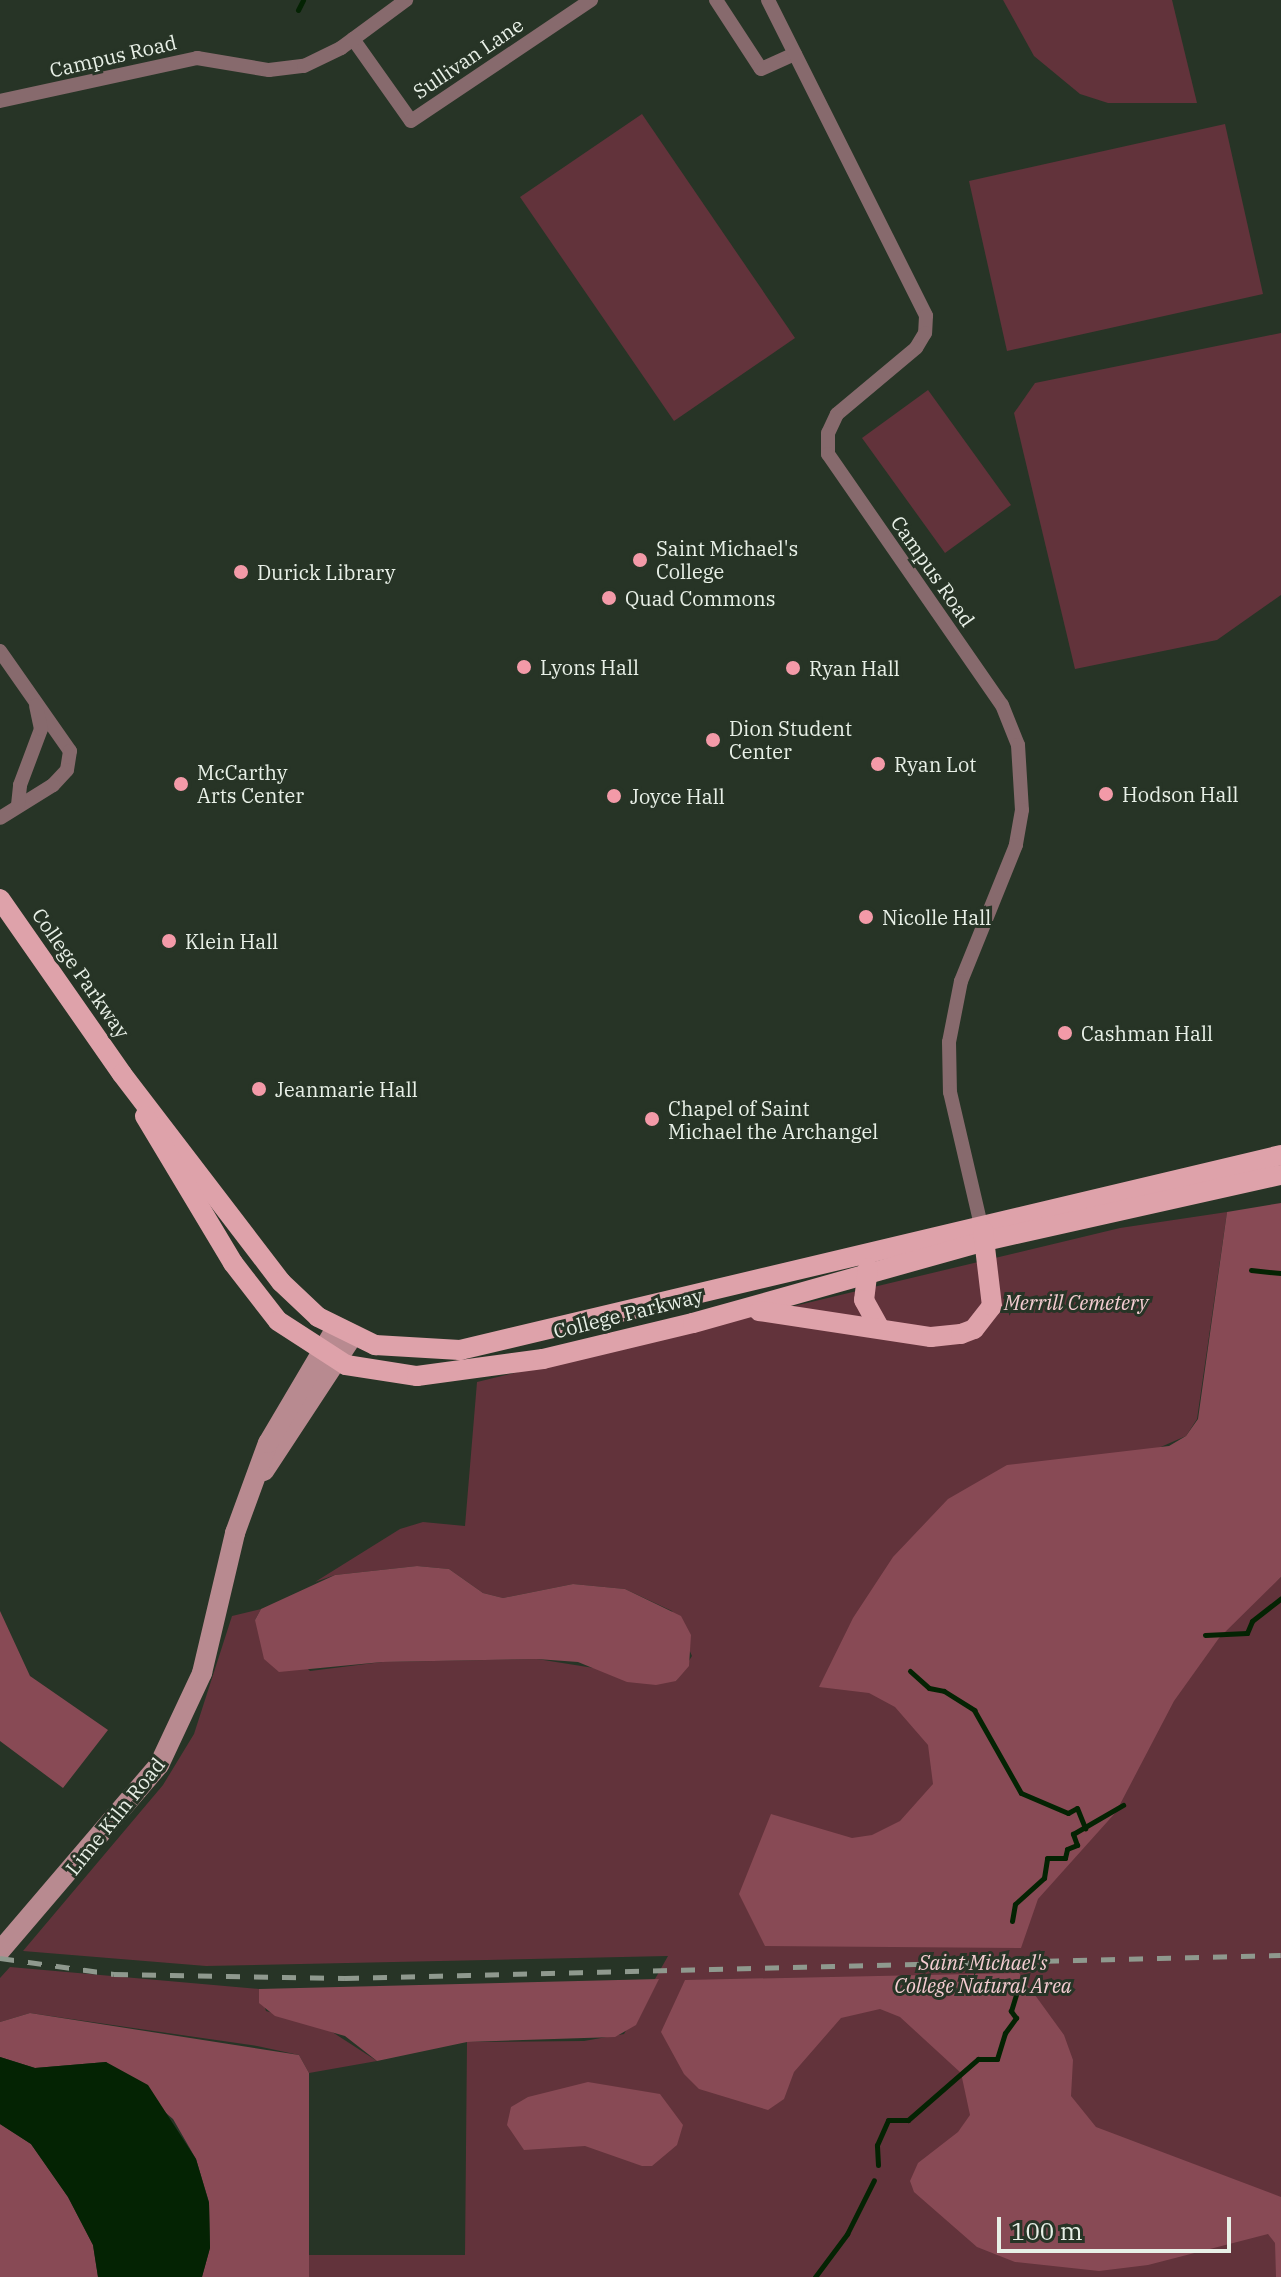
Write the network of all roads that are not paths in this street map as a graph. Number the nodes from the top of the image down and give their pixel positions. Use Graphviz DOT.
graph roads {
  1 [pos="406,0"];
  2 [pos="591,0"];
  3 [pos="716,0"];
  4 [pos="768,0"];
  5 [pos="353,39"];
  6 [pos="795,54"];
  7 [pos="0,101"];
  8 [pos="0,651"];
  9 [pos="28,692"];
  10 [pos="18,805"];
  11 [pos="0,818"];
  12 [pos="0,899"];
  13 [pos="122,1074"];
  14 [pos="1281,1155"];
  15 [pos="1281,1175"];
  16 [pos="983,1233"];
  17 [pos="873,1252"];
  18 [pos="865,1277"];
  19 [pos="735,1312"];
  20 [pos="879,1327"];
  21 [pos="344,1332"];
  22 [pos="330,1357"];
  23 [pos="0,1951"];
  1 -- 5 [label="street, Campus Road"];
  2 -- 5 [label="street, Sullivan Lane"];
  3 -- 6 [label="street"];
  4 -- 6 [label="street, Campus Road"];
  5 -- 7 [label="street, Campus Road"];
  6 -- 16 [label="street, Campus Road"];
  8 -- 9 [label="street"];
  9 -- 10 [label="street"];
  9 -- 10 [label="street"];
  10 -- 11 [label="street"];
  12 -- 13 [label="main road, College Parkway"];
  13 -- 21 [label="main road, College Parkway"];
  13 -- 22 [label="main road, College Parkway"];
  14 -- 16 [label="main road, College Parkway"];
  15 -- 16 [label="main road, College Parkway"];
  16 -- 17 [label="main road, College Parkway"];
  16 -- 18 [label="main road, College Parkway"];
  16 -- 20 [label="main road"];
  17 -- 18 [label="main road"];
  17 -- 21 [label="main road, College Parkway"];
  18 -- 19 [label="main road, College Parkway"];
  18 -- 20 [label="main road"];
  19 -- 20 [label="main road"];
  19 -- 22 [label="main road, College Parkway"];
  21 -- 22 [label="main road, Lime Kiln Road"];
  22 -- 23 [label="main road, Lime Kiln Road"];
}
